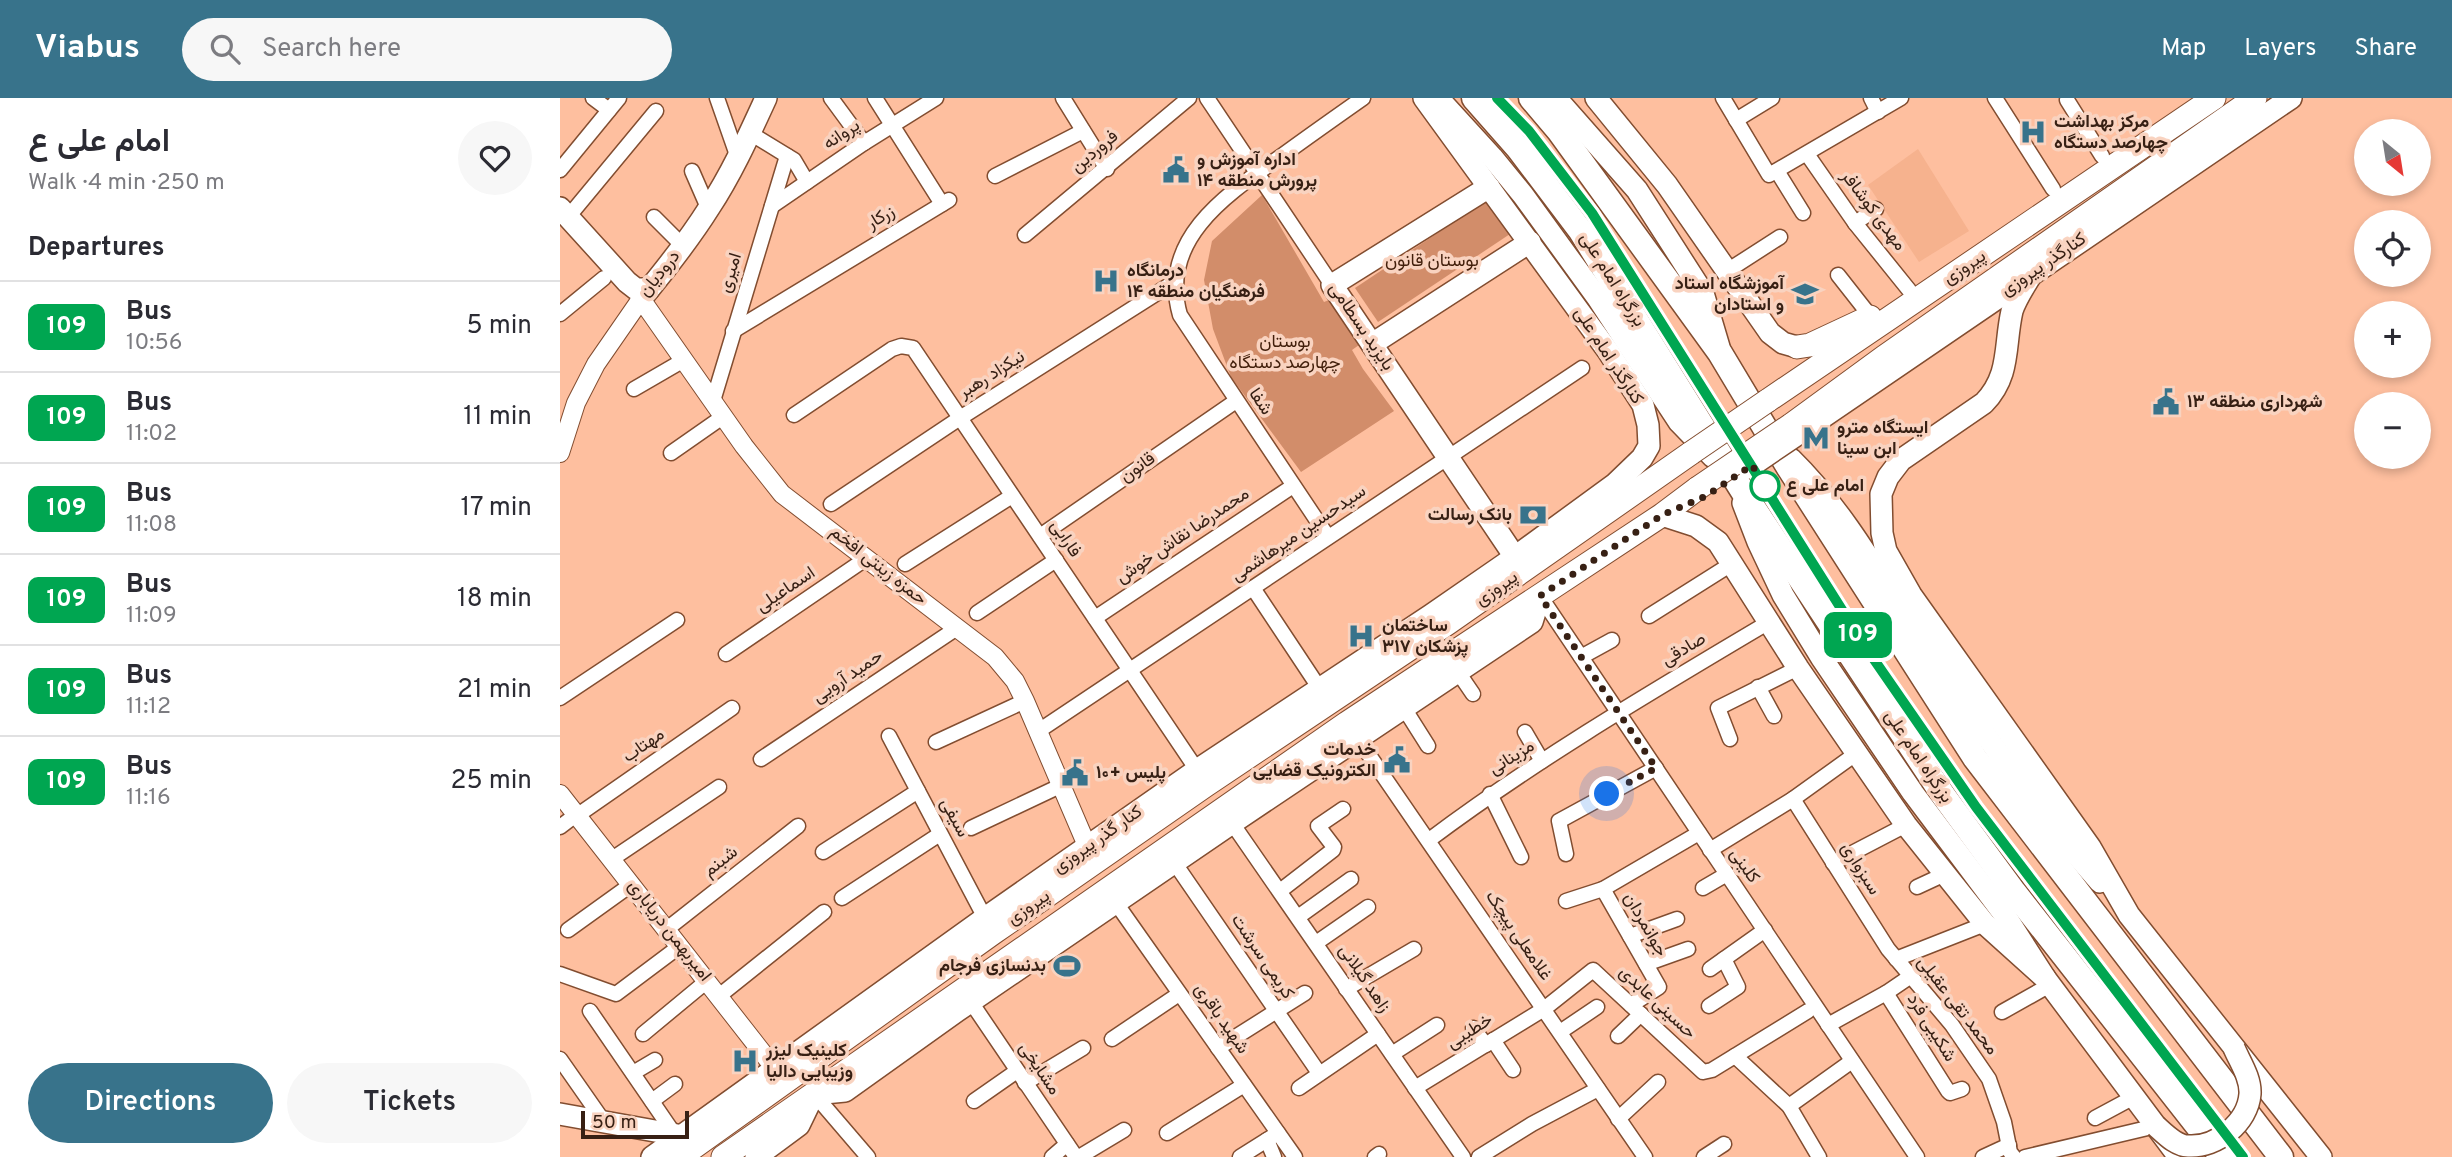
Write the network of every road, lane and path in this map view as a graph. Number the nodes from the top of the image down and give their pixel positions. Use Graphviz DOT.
graph roads {
  1 [pos="593,98"];
  2 [pos="619,98"];
  3 [pos="717,98"];
  4 [pos="766,98"];
  5 [pos="831,98"];
  6 [pos="876,98"];
  7 [pos="936,98"];
  8 [pos="1063,98"];
  9 [pos="1189,98"];
  10 [pos="1207,98"];
  11 [pos="1363,98"];
  12 [pos="1424,98"];
  13 [pos="1438,98"];
  14 [pos="1474,98"];
  15 [pos="1531,98"];
  16 [pos="1556,98"];
  17 [pos="1595,98"];
  18 [pos="1723,98"];
  19 [pos="1772,98"];
  20 [pos="1871,98"];
  21 [pos="1901,98"];
  22 [pos="1995,98"];
  23 [pos="2255,98"];
  24 [pos="2291,98"];
  25 [pos="2067,100"];
  26 [pos="2200,102"];
  27 [pos="609,110"];
  28 [pos="656,111"];
  29 [pos="1878,112"];
  30 [pos="1736,120"];
  31 [pos="892,124"];
  32 [pos="2212,128"];
  33 [pos="1083,131"];
  34 [pos="750,133"];
  35 [pos="864,143"];
  36 [pos="1807,154"];
  37 [pos="786,156"];
  38 [pos="2102,156"];
  39 [pos="738,158"];
  40 [pos="1107,169"];
  41 [pos="560,170"];
  42 [pos="1777,170"];
  43 [pos="692,171"];
  44 [pos="1257,173"];
  45 [pos="995,176"];
  46 [pos="807,182"];
  47 [pos="1489,187"];
  48 [pos="2053,190"];
  49 [pos="772,206"];
  50 [pos="1876,209"];
  51 [pos="709,210"];
  52 [pos="565,212"];
  53 [pos="1803,213"];
  54 [pos="654,217"];
  55 [pos="1855,223"];
  56 [pos="1025,235"];
  57 [pos="1780,237"];
  58 [pos="2070,238"];
  59 [pos="1530,242"];
  60 [pos="683,246"];
  61 [pos="1727,271"];
  62 [pos="2033,272"];
  63 [pos="1838,275"];
  64 [pos="604,278"];
  65 [pos="1176,281"];
  66 [pos="1332,285"];
  67 [pos="1909,290"];
  68 [pos="645,294"];
  69 [pos="560,314"];
  70 [pos="1871,317"];
  71 [pos="733,331"];
  72 [pos="1853,342"];
  73 [pos="1372,344"];
  74 [pos="1797,347"];
  75 [pos="1720,352"];
  76 [pos="684,360"];
  77 [pos="1582,368"];
  78 [pos="634,389"];
  79 [pos="713,401"];
  80 [pos="1236,401"];
  81 [pos="793,415"];
  82 [pos="724,416"];
  83 [pos="960,418"];
  84 [pos="1788,434"];
  85 [pos="1717,435"];
  86 [pos="560,453"];
  87 [pos="671,453"];
  88 [pos="1448,457"];
  89 [pos="1733,473"];
  90 [pos="1293,485"];
  91 [pos="1702,492"];
  92 [pos="1012,495"];
  93 [pos="831,504"];
  94 [pos="1662,515"];
  95 [pos="1040,536"];
  96 [pos="1328,537"];
  97 [pos="1515,557"];
  98 [pos="867,558"];
  99 [pos="1056,560"];
  100 [pos="1733,563"];
  101 [pos="905,565"];
  102 [pos="1253,588"];
  103 [pos="1540,596"];
  104 [pos="976,613"];
  105 [pos="1442,614"];
  106 [pos="1649,616"];
  107 [pos="1095,618"];
  108 [pos="677,620"];
  109 [pos="1769,622"];
  110 [pos="957,628"];
  111 [pos="1612,640"];
  112 [pos="726,654"];
  113 [pos="1581,657"];
  114 [pos="1798,668"];
  115 [pos="1130,670"];
  116 [pos="1458,672"];
  117 [pos="1758,687"];
  118 [pos="1320,689"];
  119 [pos="1473,694"];
  120 [pos="560,698"];
  121 [pos="1026,701"];
  122 [pos="732,708"];
  123 [pos="1404,708"];
  124 [pos="1618,711"];
  125 [pos="1774,716"];
  126 [pos="1352,731"];
  127 [pos="1037,732"];
  128 [pos="1525,732"];
  129 [pos="889,736"];
  130 [pos="1730,739"];
  131 [pos="936,742"];
  132 [pos="1428,746"];
  133 [pos="1857,753"];
  134 [pos="761,759"];
  135 [pos="1542,761"];
  136 [pos="1656,768"];
  137 [pos="1197,770"];
  138 [pos="1060,786"];
  139 [pos="719,787"];
  140 [pos="918,791"];
  141 [pos="560,793"];
  142 [pos="1490,794"];
  143 [pos="1793,799"];
  144 [pos="1343,809"];
  145 [pos="577,815"];
  146 [pos="1228,816"];
  147 [pos="1906,825"];
  148 [pos="798,826"];
  149 [pos="560,827"];
  150 [pos="971,828"];
  151 [pos="1699,833"];
  152 [pos="940,834"];
  153 [pos="1429,840"];
  154 [pos="1088,848"];
  155 [pos="1710,850"];
  156 [pos="824,852"];
  157 [pos="1566,854"];
  158 [pos="1170,856"];
  159 [pos="1521,857"];
  160 [pos="612,859"];
  161 [pos="1833,863"];
  162 [pos="1727,874"];
  163 [pos="1945,874"];
  164 [pos="1351,879"];
  165 [pos="632,884"];
  166 [pos="1917,887"];
  167 [pos="1703,888"];
  168 [pos="1603,889"];
  169 [pos="1280,891"];
  170 [pos="1111,896"];
  171 [pos="842,898"];
  172 [pos="1566,901"];
  173 [pos="1368,907"];
  174 [pos="824,912"];
  175 [pos="2129,915"];
  176 [pos="985,918"];
  177 [pos="1298,918"];
  178 [pos="1677,919"];
  179 [pos="1985,923"];
  180 [pos="667,929"];
  181 [pos="568,930"];
  182 [pos="1765,930"];
  183 [pos="1630,936"];
  184 [pos="1316,943"];
  185 [pos="680,946"];
  186 [pos="1414,949"];
  187 [pos="1688,949"];
  188 [pos="1724,959"];
  189 [pos="1896,959"];
  190 [pos="1646,964"];
  191 [pos="1710,969"];
  192 [pos="560,974"];
  193 [pos="1911,976"];
  194 [pos="707,981"];
  195 [pos="2047,981"];
  196 [pos="1346,989"];
  197 [pos="1305,993"];
  198 [pos="1886,993"];
  199 [pos="1180,994"];
  200 [pos="719,996"];
  201 [pos="971,1002"];
  202 [pos="1709,1006"];
  203 [pos="1597,1007"];
  204 [pos="1544,1009"];
  205 [pos="1636,1010"];
  206 [pos="590,1011"];
  207 [pos="1808,1011"];
  208 [pos="1276,1012"];
  209 [pos="2002,1012"];
  210 [pos="1437,1025"];
  211 [pos="1828,1025"];
  212 [pos="1473,1028"];
  213 [pos="1560,1032"];
  214 [pos="643,1034"];
  215 [pos="1378,1034"];
  216 [pos="1618,1036"];
  217 [pos="1112,1039"];
  218 [pos="1490,1042"];
  219 [pos="1083,1048"];
  220 [pos="1218,1048"];
  221 [pos="2234,1048"];
  222 [pos="1392,1054"];
  223 [pos="1735,1056"];
  224 [pos="560,1059"];
  225 [pos="655,1060"];
  226 [pos="1852,1061"];
  227 [pos="776,1070"];
  228 [pos="1513,1070"];
  229 [pos="633,1073"];
  230 [pos="1319,1073"];
  231 [pos="1021,1077"];
  232 [pos="1658,1082"];
  233 [pos="675,1084"];
  234 [pos="1244,1085"];
  235 [pos="1299,1088"];
  236 [pos="1415,1088"];
  237 [pos="1598,1089"];
  238 [pos="1962,1089"];
  239 [pos="814,1094"];
  240 [pos="2134,1097"];
  241 [pos="652,1101"];
  242 [pos="974,1101"];
  243 [pos="1788,1106"];
  244 [pos="560,1114"];
  245 [pos="2095,1118"];
  246 [pos="1618,1119"];
  247 [pos="604,1122"];
  248 [pos="2156,1126"];
  249 [pos="1124,1130"];
  250 [pos="1167,1133"];
  251 [pos="1272,1137"];
  252 [pos="680,1143"];
  253 [pos="1067,1144"];
  254 [pos="1724,1144"];
  255 [pos="2012,1153"];
  256 [pos="652,1157"];
  257 [pos="723,1157"];
  258 [pos="756,1157"];
  259 [pos="868,1157"];
  260 [pos="1052,1157"];
  261 [pos="1077,1157"];
  262 [pos="1240,1157"];
  263 [pos="1274,1157"];
  264 [pos="1295,1157"];
  265 [pos="1463,1157"];
  266 [pos="1479,1157"];
  267 [pos="1645,1157"];
  268 [pos="1704,1157"];
  269 [pos="1819,1157"];
  270 [pos="1917,1157"];
  271 [pos="1983,1157"];
  272 [pos="2025,1157"];
  273 [pos="2179,1157"];
  274 [pos="2222,1157"];
  275 [pos="2281,1157"];
  276 [pos="2321,1157"];
  1 -- 27 [label="street"];
  2 -- 27 [label="street"];
  3 -- 39 [label="street"];
  4 -- 34 [label="main road, درودیان"];
  5 -- 35 [label="street"];
  6 -- 31 [label="street, زرکار"];
  7 -- 31 [label="street, پروانه"];
  8 -- 33 [label="street"];
  9 -- 40 [label="street, فروردین"];
  10 -- 44 [label="street, بایزید بسطامی"];
  11 -- 44 [label="street"];
  12 -- 47 [label="main road, کنارگذر امام علی"];
  13 -- 89 [label="main road"];
  14 -- 89 [label="highway, بزرگراه امام علی"];
  15 -- 75 [label="highway"];
  16 -- 75 [label="main road"];
  17 -- 61 [label="main road"];
  18 -- 30 [label="street"];
  19 -- 30 [label="street"];
  20 -- 29 [label="street"];
  21 -- 29 [label="street"];
  22 -- 48 [label="street"];
  23 -- 32 [label="main road, پیروزی"];
  24 -- 58 [label="main road, کنارگذر پیروزی"];
  25 -- 38 [label="street"];
  26 -- 32 [label="main road"];
  26 -- 38 [label="main road"];
  26 -- 72 [label="main road, پیروزی"];
  27 -- 41 [label="street"];
  28 -- 52 [label="street"];
  29 -- 36 [label="street"];
  30 -- 42 [label="street"];
  31 -- 35 [label="street, پروانه"];
  31 -- 71 [label="street, زرکار"];
  32 -- 58 [label="main road, پیروزی"];
  33 -- 40 [label="street"];
  33 -- 45 [label="street"];
  34 -- 37 [label="street"];
  34 -- 39 [label="main road, درودیان"];
  35 -- 46 [label="street, پروانه"];
  36 -- 42 [label="street"];
  36 -- 55 [label="street, مهدی کوشافر"];
  37 -- 46 [label="street"];
  37 -- 49 [label="street, امیری"];
  38 -- 48 [label="main road"];
  39 -- 51 [label="main road, درودیان"];
  40 -- 56 [label="street, فروردین"];
  42 -- 53 [label="street"];
  43 -- 51 [label="street"];
  44 -- 65 [label="street"];
  44 -- 66 [label="street, بایزید بسطامی"];
  46 -- 49 [label="street, پروانه"];
  47 -- 59 [label="main road, کنارگذر امام علی"];
  47 -- 66 [label="main road"];
  48 -- 67 [label="main road"];
  49 -- 71 [label="street, امیری"];
  50 -- 55 [label="street"];
  51 -- 60 [label="main road, درودیان"];
  52 -- 68 [label="main road, حمزه زینتی افخم"];
  54 -- 60 [label="street"];
  55 -- 67 [label="street, مهدی کوشافر"];
  57 -- 61 [label="street"];
  58 -- 62 [label="main road, کنارگذر پیروزی"];
  58 -- 84 [label="main road, پیروزی"];
  59 -- 73 [label="main road"];
  59 -- 97 [label="main road, کنارگذر امام علی"];
  60 -- 68 [label="main road, درودیان"];
  61 -- 74 [label="main road"];
  62 -- 84 [label="main road, کنارگذر پیروزی"];
  62 -- 175 [label="main road"];
  63 -- 70 [label="street"];
  64 -- 69 [label="street"];
  65 -- 80 [label="street, شفا"];
  65 -- 83 [label="street, نیکزاد رهبر"];
  66 -- 73 [label="main road, بایزید بسطامی"];
  67 -- 70 [label="main road"];
  68 -- 76 [label="street, حمزه زینتی افخم"];
  68 -- 86 [label="street, درودیان"];
  70 -- 74 [label="main road"];
  71 -- 79 [label="street, امیری"];
  72 -- 74 [label="main road"];
  72 -- 85 [label="main road, پیروزی, bridge"];
  73 -- 88 [label="main road, بایزید بسطامی"];
  75 -- 84 [label="highway"];
  76 -- 78 [label="street"];
  76 -- 79 [label="street, حمزه زینتی افخم"];
  77 -- 88 [label="street, سیدحسین میرهاشمی"];
  79 -- 82 [label="street, حمزه زینتی افخم"];
  80 -- 90 [label="street, شفا"];
  80 -- 95 [label="street, قانون"];
  81 -- 83 [label="street, فارابی"];
  82 -- 87 [label="street"];
  82 -- 98 [label="street, حمزه زینتی افخم"];
  83 -- 92 [label="street, فارابی"];
  83 -- 93 [label="street, نیکزاد رهبر"];
  84 -- 89 [label="main road, پیروزی, bridge"];
  84 -- 91 [label="main road, bridge"];
  84 -- 175 [label="main road"];
  84 -- 275 [label="highway"];
  85 -- 89 [label="main road"];
  85 -- 105 [label="main road, پیروزی, bridge"];
  88 -- 96 [label="street, سیدحسین میرهاشمی"];
  88 -- 97 [label="main road, بایزید بسطامی"];
  89 -- 91 [label="main road, پیروزی, bridge"];
  89 -- 195 [label="main road"];
  89 -- 274 [label="highway, بزرگراه امام علی"];
  90 -- 96 [label="street, شفا"];
  90 -- 107 [label="street, محمدرضا نقاش خوش"];
  91 -- 94 [label="main road, پیروزی"];
  92 -- 95 [label="street, فارابی"];
  92 -- 101 [label="street"];
  94 -- 100 [label="main road"];
  94 -- 103 [label="main road, پیروزی"];
  95 -- 99 [label="street, فارابی"];
  96 -- 102 [label="street, سیدحسین میرهاشمی"];
  97 -- 105 [label="main road, کنارگذر امام علی"];
  98 -- 110 [label="street, حمزه زینتی افخم"];
  98 -- 112 [label="street, اسماعیلی"];
  99 -- 104 [label="street"];
  99 -- 107 [label="street, فارابی"];
  100 -- 106 [label="street"];
  100 -- 109 [label="main road"];
  102 -- 115 [label="street, سیدحسین میرهاشمی"];
  102 -- 118 [label="street"];
  103 -- 113 [label="street, کلینی"];
  103 -- 116 [label="main road, پیروزی"];
  103 -- 126 [label="main road, پیروزی"];
  105 -- 118 [label="main road, کنار گذر پیروزی"];
  105 -- 252 [label="main road, پیروزی"];
  107 -- 115 [label="street, فارابی"];
  108 -- 120 [label="street"];
  109 -- 114 [label="main road"];
  109 -- 124 [label="street, صادقی"];
  110 -- 121 [label="street, حمزه زینتی افخم"];
  110 -- 134 [label="street, حمید آرویی"];
  111 -- 113 [label="street"];
  113 -- 124 [label="street, کلینی"];
  114 -- 117 [label="street"];
  114 -- 133 [label="main road"];
  115 -- 127 [label="street, سیدحسین میرهاشمی"];
  115 -- 137 [label="street, فارابی"];
  116 -- 119 [label="street"];
  116 -- 123 [label="main road, پیروزی"];
  117 -- 125 [label="street"];
  117 -- 130 [label="street"];
  118 -- 137 [label="main road, کنار گذر پیروزی"];
  121 -- 127 [label="street, حمزه زینتی افخم"];
  121 -- 131 [label="street"];
  122 -- 145 [label="street, مهتاب"];
  123 -- 126 [label="main road, پیروزی"];
  123 -- 132 [label="street"];
  124 -- 135 [label="street, مزینانی"];
  124 -- 136 [label="street, کلینی"];
  126 -- 146 [label="main road, پیروزی"];
  126 -- 153 [label="street, غلامعلی پیچک"];
  127 -- 138 [label="street, حمزه زینتی افخم"];
  128 -- 135 [label="street"];
  129 -- 140 [label="street, سیفی"];
  133 -- 143 [label="street"];
  133 -- 147 [label="main road"];
  135 -- 142 [label="street, مزینانی"];
  136 -- 151 [label="street, کلینی"];
  136 -- 157 [label="street"];
  137 -- 154 [label="main road, کنار گذر پیروزی"];
  138 -- 150 [label="street"];
  138 -- 154 [label="street, حمزه زینتی افخم"];
  139 -- 160 [label="street"];
  140 -- 152 [label="street, سیفی"];
  140 -- 156 [label="street"];
  141 -- 145 [label="street, امیربهمن دریاباری"];
  142 -- 153 [label="street, مزینانی"];
  142 -- 159 [label="street"];
  143 -- 155 [label="street"];
  143 -- 161 [label="street, سبزواری"];
  144 -- 169 [label="street"];
  145 -- 149 [label="street, مهتاب"];
  145 -- 160 [label="street, امیربهمن دریاباری"];
  146 -- 158 [label="main road, پیروزی"];
  146 -- 169 [label="street, زاهد گیلانی"];
  147 -- 161 [label="street"];
  147 -- 163 [label="main road"];
  148 -- 180 [label="street, شبنم"];
  151 -- 155 [label="street, کلینی"];
  151 -- 168 [label="street"];
  152 -- 171 [label="street"];
  152 -- 176 [label="street, سیفی"];
  153 -- 204 [label="street, غلامعلی پیچک"];
  154 -- 176 [label="main road, کنار گذر پیروزی"];
  155 -- 162 [label="street, کلینی"];
  158 -- 170 [label="main road, پیروزی"];
  158 -- 208 [label="street, کریمی سرشت"];
  160 -- 165 [label="street, امیربهمن دریاباری"];
  161 -- 189 [label="street, سبزواری"];
  162 -- 167 [label="street"];
  162 -- 182 [label="street, کلینی"];
  163 -- 166 [label="street"];
  163 -- 179 [label="main road"];
  164 -- 177 [label="street"];
  165 -- 180 [label="street, امیربهمن دریاباری"];
  165 -- 181 [label="street"];
  168 -- 172 [label="street"];
  168 -- 183 [label="street, جوانمردان"];
  169 -- 177 [label="street, زاهد گیلانی"];
  170 -- 199 [label="street, شهید باقری"];
  170 -- 201 [label="main road, پیروزی"];
  170 -- 239 [label="main road, پیروزی"];
  173 -- 184 [label="street"];
  174 -- 200 [label="street"];
  175 -- 221 [label="main road"];
  176 -- 227 [label="main road, کنار گذر پیروزی"];
  177 -- 184 [label="street, زاهد گیلانی"];
  178 -- 183 [label="street"];
  179 -- 189 [label="street"];
  179 -- 195 [label="main road"];
  180 -- 185 [label="street, امیربهمن دریاباری"];
  182 -- 188 [label="street"];
  182 -- 211 [label="street, کلینی"];
  183 -- 190 [label="street, جوانمردان"];
  184 -- 196 [label="street, زاهد گیلانی"];
  185 -- 192 [label="street"];
  185 -- 194 [label="street, امیربهمن دریاباری"];
  186 -- 196 [label="street"];
  187 -- 190 [label="street"];
  188 -- 191 [label="street"];
  188 -- 202 [label="street"];
  189 -- 193 [label="street, محمد تقی عقیلی"];
  190 -- 205 [label="street, جوانمردان"];
  193 -- 198 [label="street"];
  193 -- 255 [label="street, محمد تقی عقیلی"];
  194 -- 200 [label="street, امیربهمن دریاباری"];
  194 -- 214 [label="street"];
  195 -- 209 [label="street"];
  195 -- 240 [label="main road"];
  196 -- 215 [label="street, زاهد گیلانی"];
  197 -- 208 [label="street"];
  198 -- 211 [label="street, شکیبی فرد"];
  198 -- 238 [label="street, شکیبی فرد"];
  199 -- 217 [label="street"];
  199 -- 220 [label="street, شهید باقری"];
  200 -- 227 [label="street, امیربهمن دریاباری"];
  201 -- 231 [label="street, مشایخی"];
  201 -- 239 [label="main road, پیروزی"];
  203 -- 213 [label="street"];
  204 -- 205 [label="street, حسینی عابدی"];
  204 -- 213 [label="street, غلامعلی پیچک"];
  204 -- 218 [label="street, خطیبی"];
  205 -- 216 [label="street"];
  205 -- 223 [label="street, حسینی عابدی"];
  206 -- 229 [label="street"];
  207 -- 223 [label="street"];
  208 -- 220 [label="street"];
  208 -- 230 [label="street, کریمی سرشت"];
  210 -- 222 [label="street"];
  211 -- 226 [label="street, کلینی"];
  212 -- 218 [label="street"];
  213 -- 237 [label="street, غلامعلی پیچک"];
  215 -- 222 [label="street, زاهد گیلانی"];
  215 -- 230 [label="street"];
  218 -- 228 [label="street"];
  218 -- 236 [label="street, خطیبی"];
  219 -- 231 [label="street"];
  220 -- 234 [label="street, شهید باقری"];
  221 -- 248 [label="main road, bridge"];
  221 -- 276 [label="main road"];
  222 -- 236 [label="street, زاهد گیلانی"];
  223 -- 243 [label="street"];
  224 -- 247 [label="street"];
  225 -- 229 [label="street"];
  226 -- 243 [label="street"];
  226 -- 270 [label="street, کلینی"];
  227 -- 252 [label="main road, کنار گذر پیروزی"];
  229 -- 241 [label="street"];
  230 -- 235 [label="street"];
  231 -- 242 [label="street"];
  231 -- 253 [label="street, مشایخی"];
  232 -- 246 [label="street"];
  233 -- 241 [label="street"];
  234 -- 250 [label="street"];
  234 -- 251 [label="street, شهید باقری"];
  236 -- 265 [label="street, زاهد گیلانی"];
  237 -- 246 [label="street, غلامعلی پیچک"];
  237 -- 266 [label="street"];
  239 -- 257 [label="main road, پیروزی"];
  239 -- 258 [label="main road"];
  239 -- 259 [label="street"];
  240 -- 245 [label="street"];
  240 -- 248 [label="main road"];
  241 -- 252 [label="street"];
  243 -- 269 [label="street"];
  244 -- 247 [label="main road"];
  246 -- 267 [label="street, غلامعلی پیچک"];
  247 -- 252 [label="main road"];
  248 -- 272 [label="street"];
  248 -- 273 [label="main road"];
  249 -- 261 [label="street"];
  251 -- 262 [label="street"];
  251 -- 263 [label="street"];
  251 -- 264 [label="street, شهید باقری"];
  252 -- 256 [label="main road, کنار گذر پیروزی"];
  253 -- 260 [label="street"];
  253 -- 261 [label="street, مشایخی"];
  254 -- 268 [label="street"];
  255 -- 271 [label="street"];
}
